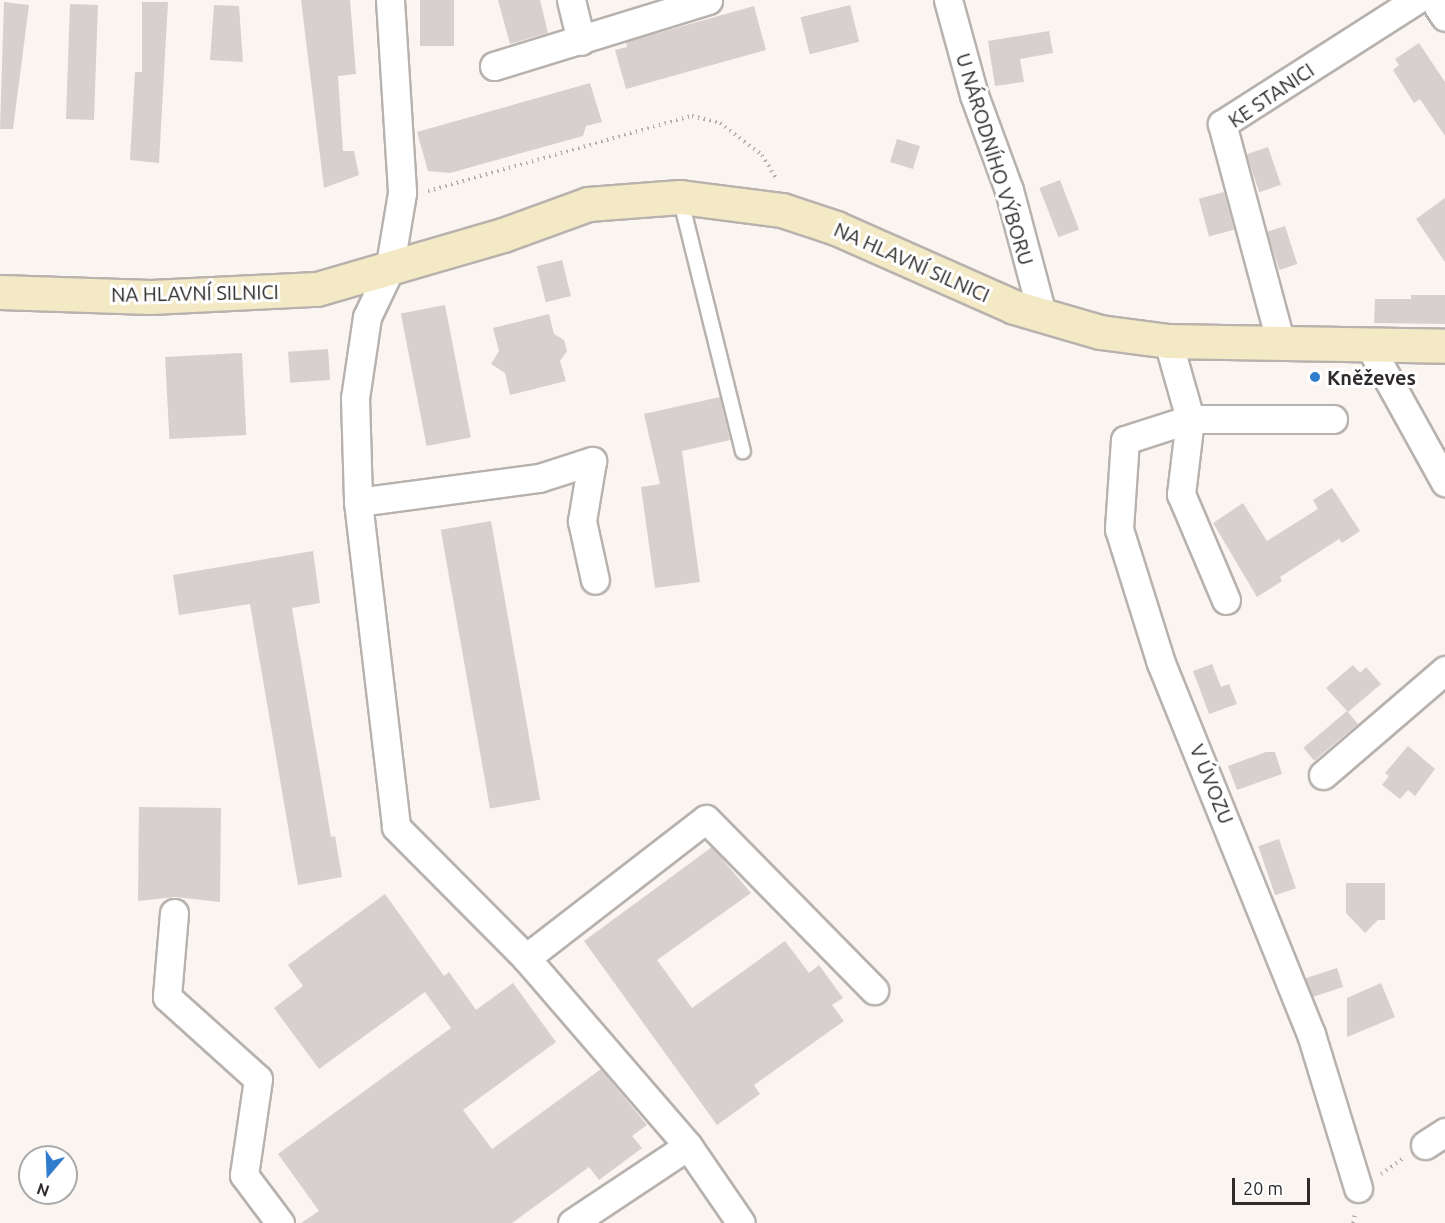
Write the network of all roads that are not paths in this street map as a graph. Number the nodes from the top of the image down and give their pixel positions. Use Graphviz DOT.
graph roads {
  1 [pos="390,0"];
  2 [pos="571,0"];
  3 [pos="708,0"];
  4 [pos="948,0"];
  5 [pos="1416,0"];
  6 [pos="1434,0"];
  7 [pos="1445,17"];
  8 [pos="581,41"];
  9 [pos="494,66"];
  10 [pos="680,197"];
  11 [pos="388,271"];
  12 [pos="0,292"];
  13 [pos="1043,318"];
  14 [pos="1168,341"];
  15 [pos="1281,344"];
  16 [pos="1369,345"];
  17 [pos="1445,346"];
  18 [pos="1190,419"];
  19 [pos="1334,419"];
  20 [pos="743,451"];
  21 [pos="1445,482"];
  22 [pos="358,502"];
  23 [pos="595,580"];
  24 [pos="1226,600"];
  25 [pos="1445,669"];
  26 [pos="1323,775"];
  27 [pos="174,913"];
  28 [pos="526,958"];
  29 [pos="874,990"];
  30 [pos="688,1146"];
  31 [pos="1358,1188"];
  32 [pos="280,1223"];
  33 [pos="572,1223"];
  34 [pos="741,1223"];
  1 -- 11 [label="street"];
  2 -- 8 [label="street"];
  3 -- 8 [label="street"];
  4 -- 13 [label="street, U NÁRODNÍHO VÝBORU"];
  5 -- 15 [label="street, KE STANICI"];
  6 -- 7 [label="street"];
  8 -- 9 [label="street"];
  10 -- 11 [label="street, NA HLAVNÍ SILNICI"];
  10 -- 13 [label="street, NA HLAVNÍ SILNICI"];
  10 -- 20 [label="lane"];
  11 -- 12 [label="street, NA HLAVNÍ SILNICI"];
  11 -- 22 [label="street"];
  13 -- 14 [label="street, NA HLAVNÍ SILNICI"];
  14 -- 15 [label="street, NA HLAVNÍ SILNICI"];
  14 -- 18 [label="street"];
  15 -- 16 [label="street, NA HLAVNÍ SILNICI"];
  16 -- 17 [label="street, NA HLAVNÍ SILNICI"];
  16 -- 21 [label="street"];
  18 -- 19 [label="street"];
  18 -- 24 [label="street"];
  18 -- 31 [label="street, V ÚVOZU"];
  22 -- 23 [label="street"];
  22 -- 28 [label="street"];
  25 -- 26 [label="street"];
  27 -- 32 [label="street"];
  28 -- 29 [label="street"];
  28 -- 30 [label="street"];
  30 -- 33 [label="street"];
  30 -- 34 [label="street"];
}
